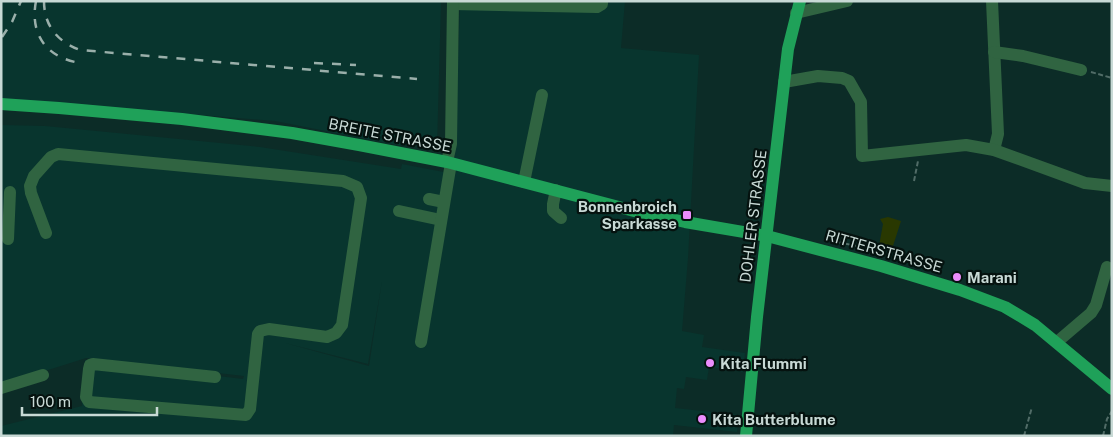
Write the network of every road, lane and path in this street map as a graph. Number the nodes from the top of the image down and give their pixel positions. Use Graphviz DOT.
graph roads {
  1 [pos="602,1"];
  2 [pos="847,1"];
  3 [pos="992,1"];
  4 [pos="453,3"];
  5 [pos="798,7"];
  6 [pos="994,52"];
  7 [pos="1081,70"];
  8 [pos="1112,78"];
  9 [pos="784,82"];
  10 [pos="542,95"];
  11 [pos="1,104"];
  12 [pos="918,150"];
  13 [pos="994,150"];
  14 [pos="449,163"];
  15 [pos="914,181"];
  16 [pos="524,182"];
  17 [pos="1112,186"];
  18 [pos="30,190"];
  19 [pos="554,190"];
  20 [pos="5,192"];
  21 [pos="430,199"];
  22 [pos="444,202"];
  23 [pos="547,210"];
  24 [pos="400,211"];
  25 [pos="561,218"];
  26 [pos="441,220"];
  27 [pos="46,233"];
  28 [pos="767,236"];
  29 [pos="8,239"];
  30 [pos="1107,268"];
  31 [pos="420,342"];
  32 [pos="1057,342"];
  33 [pos="43,375"];
  34 [pos="215,377"];
  35 [pos="1,388"];
  36 [pos="1112,389"];
  37 [pos="1032,408"];
  38 [pos="1112,410"];
  39 [pos="746,436"];
  40 [pos="1024,436"];
  41 [pos="1103,436"];
  1 -- 4 [label="street"];
  2 -- 5 [label="street"];
  3 -- 6 [label="street"];
  4 -- 14 [label="street"];
  5 -- 9 [label="main road, DOHLER STRASSE"];
  6 -- 7 [label="street"];
  6 -- 13 [label="street"];
  7 -- 8 [label="path"];
  9 -- 12 [label="street"];
  9 -- 28 [label="main road, DOHLER STRASSE"];
  10 -- 16 [label="street"];
  11 -- 14 [label="main road, BREITE STRASSE"];
  12 -- 13 [label="street"];
  12 -- 15 [label="path"];
  13 -- 17 [label="street"];
  14 -- 16 [label="main road, BREITE STRASSE"];
  14 -- 22 [label="street"];
  16 -- 19 [label="main road, BREITE STRASSE"];
  18 -- 20 [label="street"];
  18 -- 27 [label="street"];
  18 -- 34 [label="street"];
  19 -- 23 [label="street"];
  19 -- 25 [label="street"];
  19 -- 28 [label="main road, BREITE STRASSE"];
  20 -- 29 [label="street"];
  21 -- 22 [label="street"];
  22 -- 26 [label="street"];
  24 -- 26 [label="street"];
  26 -- 31 [label="street"];
  28 -- 32 [label="main road, RITTERSTRASSE"];
  28 -- 39 [label="main road, DOHLER STRASSE"];
  30 -- 32 [label="street"];
  32 -- 36 [label="main road, RITTERSTRASSE"];
  33 -- 35 [label="street"];
  37 -- 40 [label="path"];
  38 -- 41 [label="path"];
}
